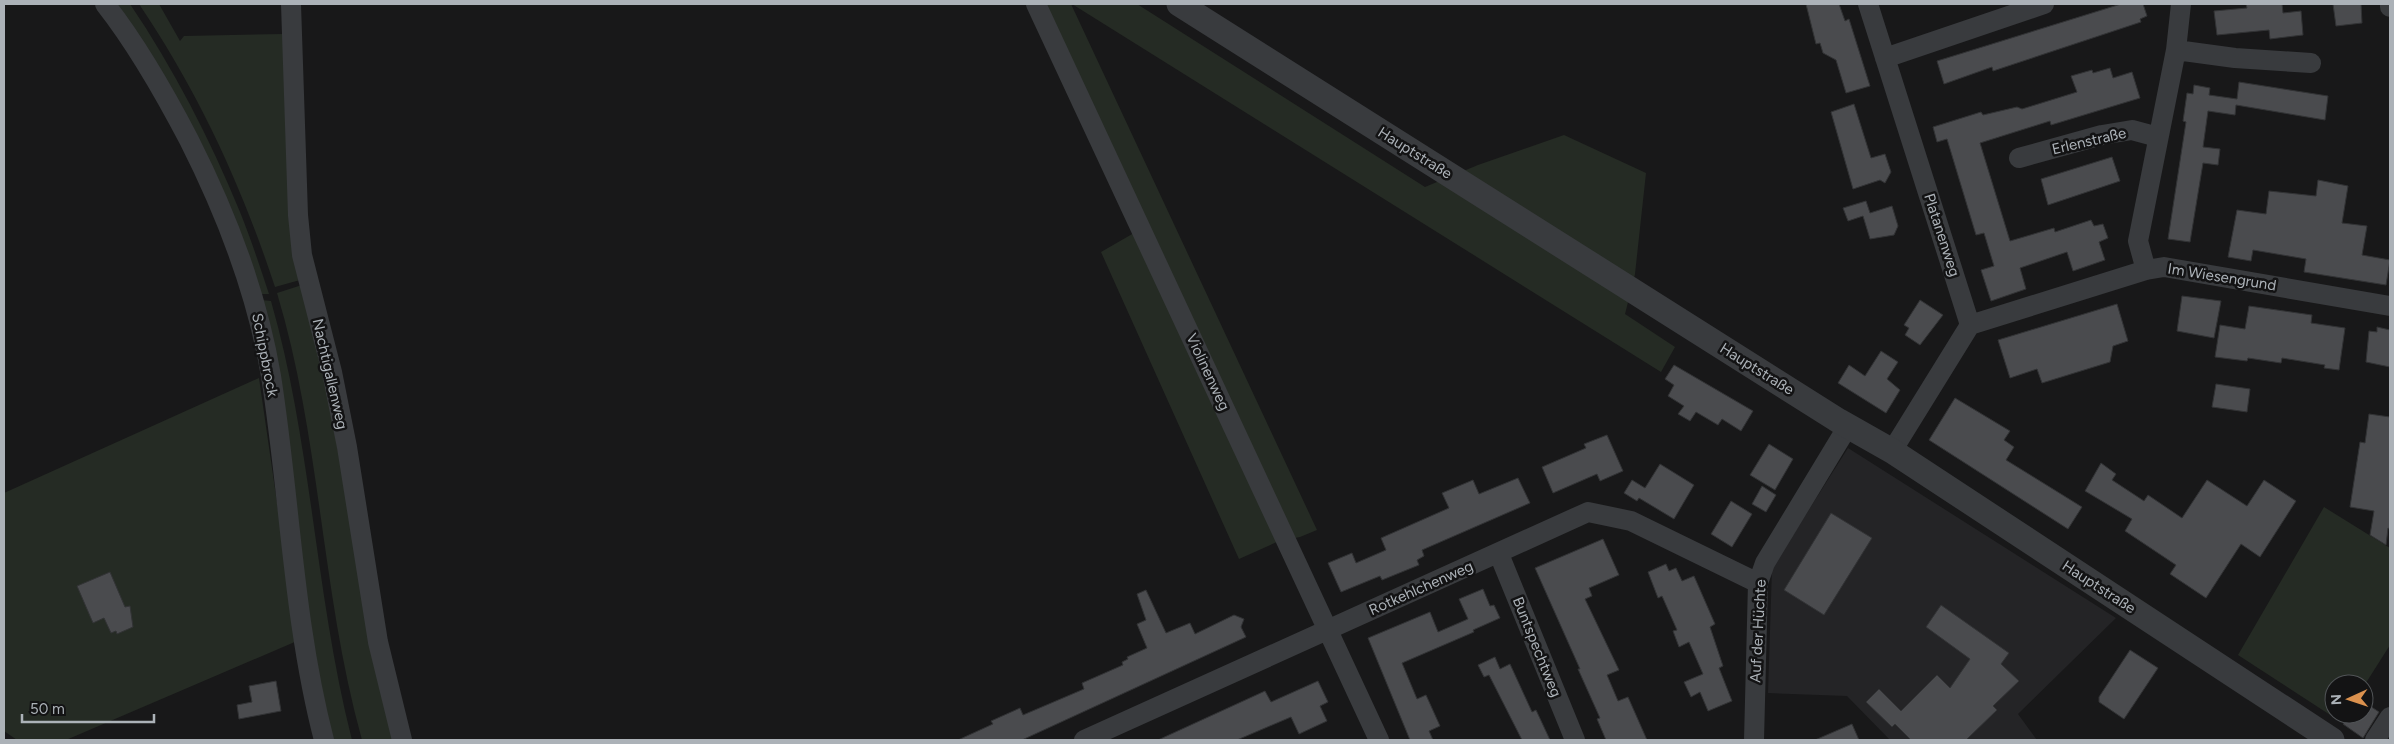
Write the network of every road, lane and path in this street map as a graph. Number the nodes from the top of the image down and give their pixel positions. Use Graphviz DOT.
graph roads {
  1 [pos="105,4"];
  2 [pos="291,4"];
  3 [pos="1036,4"];
  4 [pos="1179,4"];
  5 [pos="1868,4"];
  6 [pos="2044,4"];
  7 [pos="2181,4"];
  8 [pos="2176,50"];
  9 [pos="1885,58"];
  10 [pos="2311,63"];
  11 [pos="2158,137"];
  12 [pos="2019,158"];
  13 [pos="2146,270"];
  14 [pos="2390,306"];
  15 [pos="1970,325"];
  16 [pos="1848,426"];
  17 [pos="1892,451"];
  18 [pos="1499,554"];
  19 [pos="1758,583"];
  20 [pos="1328,628"];
  21 [pos="2390,717"];
  22 [pos="324,740"];
  23 [pos="402,740"];
  24 [pos="1084,740"];
  25 [pos="1379,740"];
  26 [pos="1575,740"];
  27 [pos="1754,740"];
  28 [pos="2332,740"];
  29 [pos="2375,740"];
  1 -- 22 [label="street, Schippbrock"];
  2 -- 23 [label="street, Nachtigallenweg"];
  3 -- 20 [label="street, Violinenweg"];
  4 -- 16 [label="street, Hauptstraße"];
  5 -- 9 [label="street, Platanenweg"];
  6 -- 9 [label="street"];
  7 -- 8 [label="street"];
  8 -- 10 [label="street"];
  8 -- 11 [label="street"];
  9 -- 15 [label="street, Platanenweg"];
  11 -- 12 [label="street, Erlenstraße"];
  11 -- 13 [label="street"];
  13 -- 14 [label="street, Im Wiesengrund"];
  13 -- 15 [label="street, Im Wiesengrund"];
  15 -- 17 [label="street"];
  16 -- 17 [label="street, Hauptstraße"];
  16 -- 19 [label="street, Auf der Hüchte"];
  17 -- 28 [label="street, Hauptstraße"];
  18 -- 19 [label="street, Rotkehlchenweg"];
  18 -- 20 [label="street, Rotkehlchenweg"];
  18 -- 26 [label="street, Buntspechtweg"];
  19 -- 27 [label="street, Auf der Hüchte"];
  20 -- 24 [label="street, Rotkehlchenweg"];
  20 -- 25 [label="street, Violinenweg"];
  21 -- 29 [label="street"];
}
